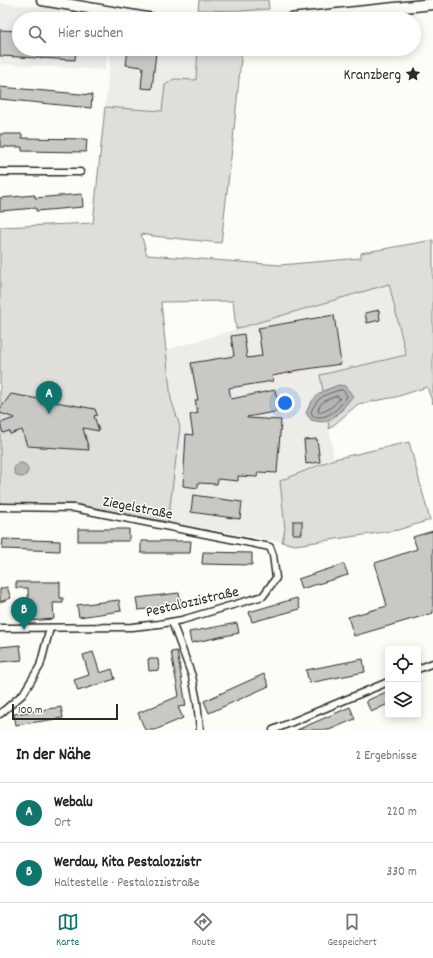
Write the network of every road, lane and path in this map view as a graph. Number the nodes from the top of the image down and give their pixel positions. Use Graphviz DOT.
graph roads {
  1 [pos="42,0"];
  2 [pos="433,4"];
  3 [pos="112,12"];
  4 [pos="355,12"];
  5 [pos="0,172"];
  6 [pos="80,172"];
  7 [pos="0,506"];
  8 [pos="270,548"];
  9 [pos="172,622"];
  10 [pos="0,628"];
  11 [pos="50,628"];
  12 [pos="433,663"];
  13 [pos="421,668"];
  14 [pos="385,683"];
  15 [pos="0,714"];
  16 [pos="200,730"];
  17 [pos="273,730"];
  1 -- 3 [label="main road"];
  2 -- 4 [label="main road"];
  5 -- 6 [label="street"];
  7 -- 8 [label="street, Ziegelstraße"];
  8 -- 9 [label="street, Pestalozzistraße"];
  9 -- 11 [label="street, Pestalozzistraße"];
  9 -- 16 [label="street"];
  10 -- 11 [label="street, Pestalozzistraße"];
  11 -- 15 [label="street"];
  12 -- 13 [label="street"];
  14 -- 17 [label="street"];
}
